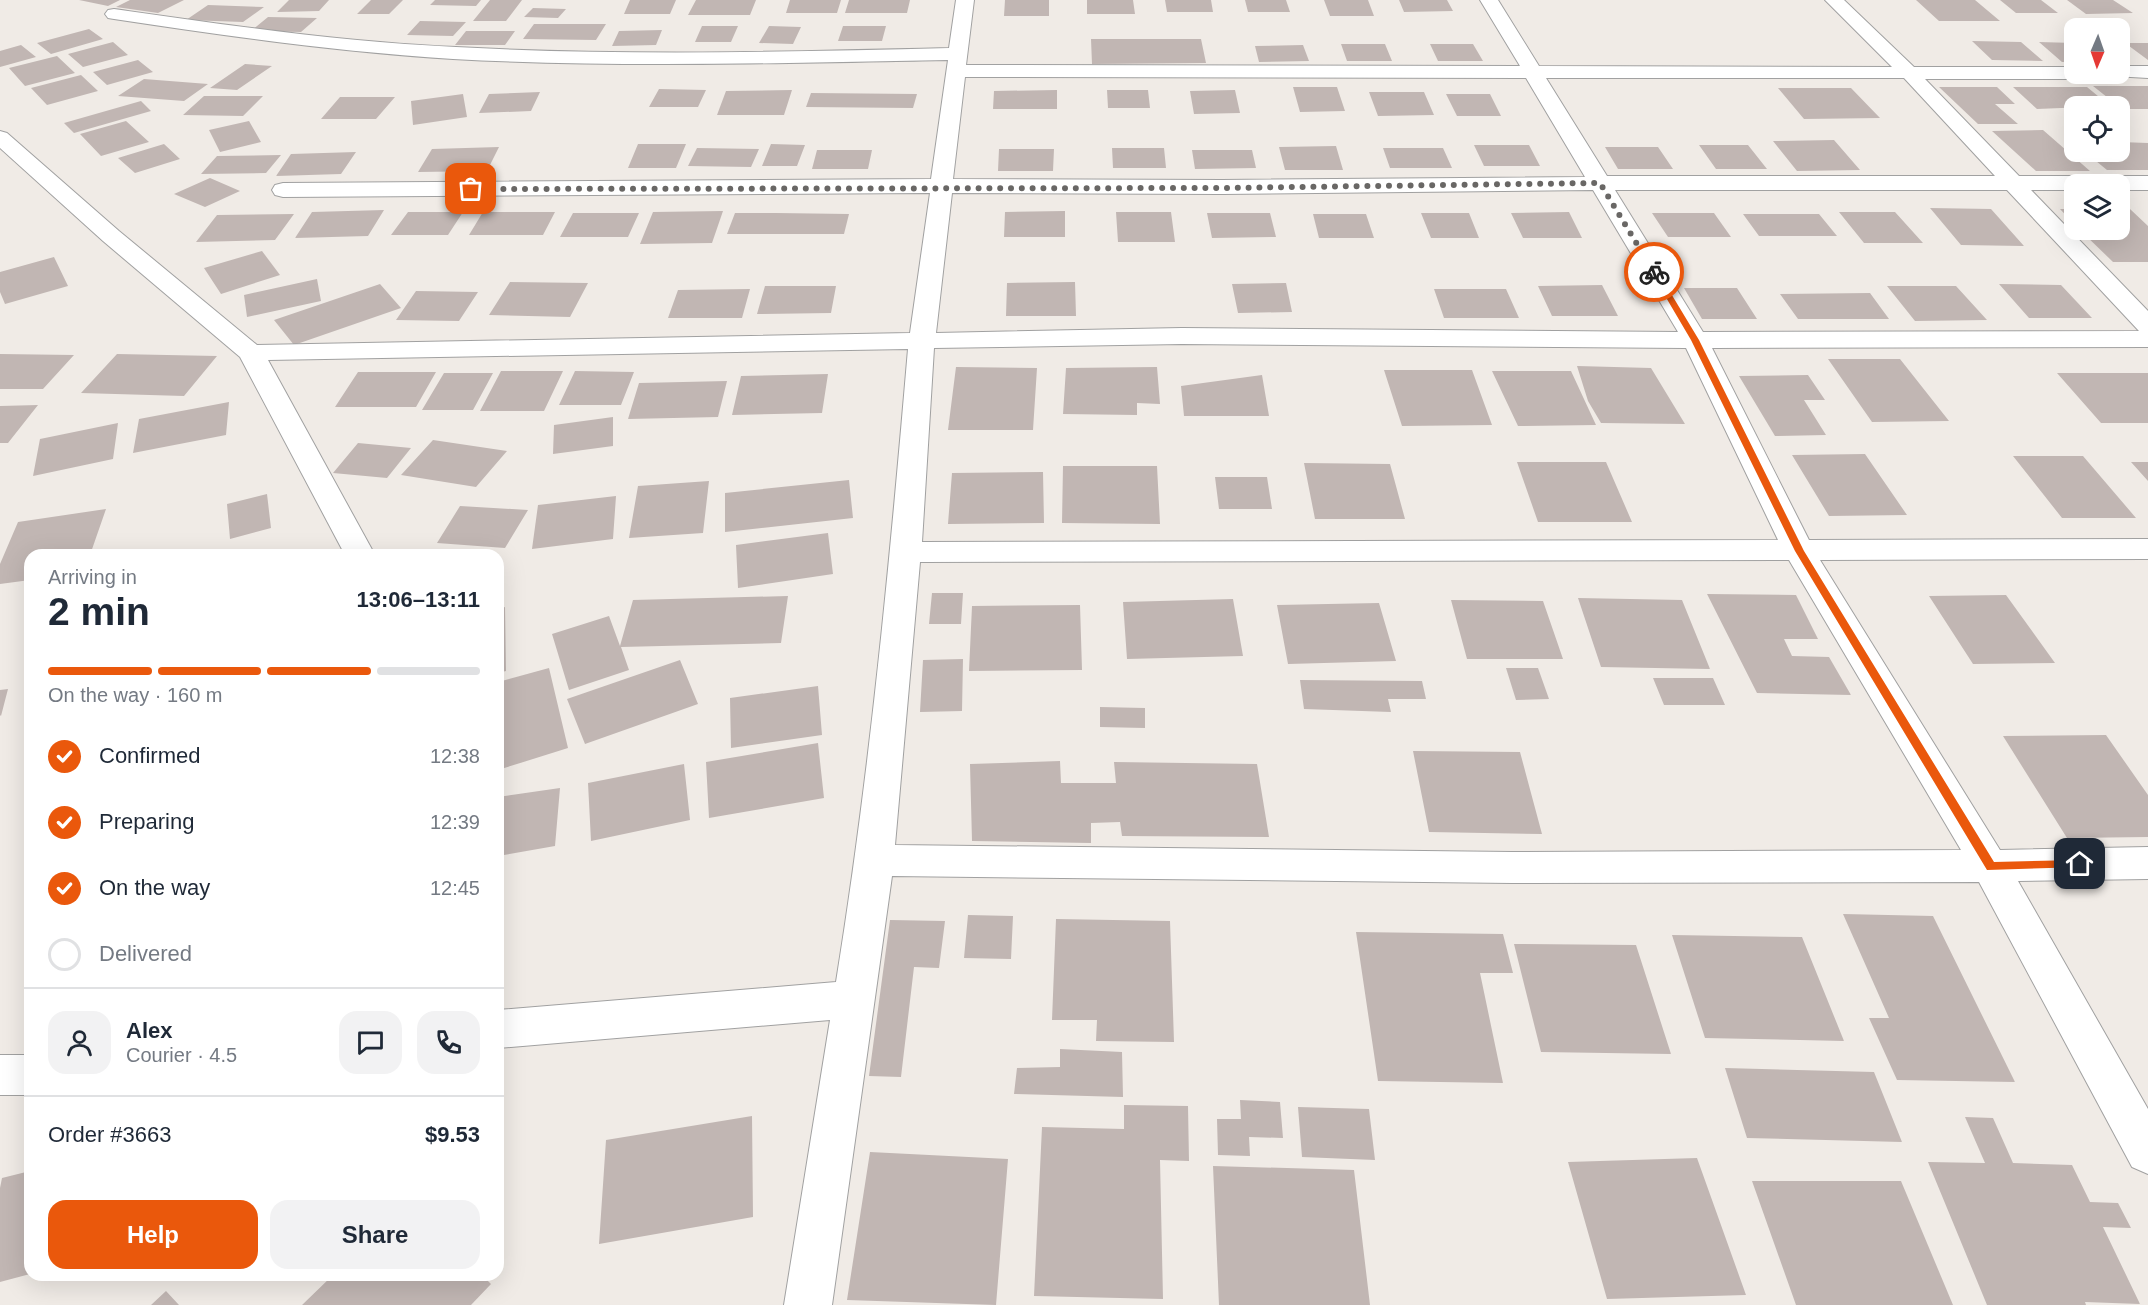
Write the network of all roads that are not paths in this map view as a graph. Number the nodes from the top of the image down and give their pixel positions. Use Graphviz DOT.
graph roads {
  1 [pos="965,0"];
  2 [pos="1489,0"];
  3 [pos="1834,0"];
  4 [pos="114,14"];
  5 [pos="957,63"];
  6 [pos="2130,72"];
  7 [pos="2148,72"];
  8 [pos="1535,73"];
  9 [pos="2064,73"];
  10 [pos="1910,74"];
  11 [pos="0,136"];
  12 [pos="12,161"];
  13 [pos="2012,182"];
  14 [pos="1600,183"];
  15 [pos="2148,183"];
  16 [pos="940,186"];
  17 [pos="283,190"];
  18 [pos="2148,326"];
  19 [pos="2148,339"];
  20 [pos="922,340"];
  21 [pos="1695,340"];
  22 [pos="251,352"];
  23 [pos="358,549"];
  24 [pos="2148,549"];
  25 [pos="1799,551"];
  26 [pos="906,552"];
  27 [pos="875,860"];
  28 [pos="2148,863"];
  29 [pos="1990,866"];
  30 [pos="854,999"];
  31 [pos="504,1028"];
  32 [pos="0,1075"];
  33 [pos="24,1075"];
  34 [pos="2148,1152"];
  35 [pos="808,1305"];
  1 -- 5 [label="street"];
  2 -- 8 [label="street"];
  3 -- 10 [label="street"];
  4 -- 5 [label="street"];
  5 -- 8 [label="street"];
  5 -- 16 [label="street"];
  6 -- 7 [label="street"];
  8 -- 10 [label="street"];
  8 -- 14 [label="street"];
  9 -- 10 [label="street"];
  10 -- 13 [label="street"];
  11 -- 12 [label="street"];
  12 -- 22 [label="street"];
  13 -- 14 [label="street"];
  13 -- 15 [label="street"];
  13 -- 18 [label="street"];
  14 -- 16 [label="street"];
  14 -- 21 [label="street"];
  16 -- 17 [label="street"];
  16 -- 20 [label="street"];
  19 -- 21 [label="street"];
  20 -- 21 [label="street"];
  20 -- 22 [label="street"];
  20 -- 26 [label="street"];
  21 -- 25 [label="street"];
  22 -- 23 [label="street"];
  24 -- 25 [label="street"];
  25 -- 26 [label="street"];
  25 -- 29 [label="street"];
  26 -- 27 [label="street"];
  27 -- 29 [label="street"];
  27 -- 30 [label="street"];
  28 -- 29 [label="street"];
  29 -- 34 [label="street"];
  30 -- 31 [label="street"];
  30 -- 35 [label="street"];
  32 -- 33 [label="street"];
}
